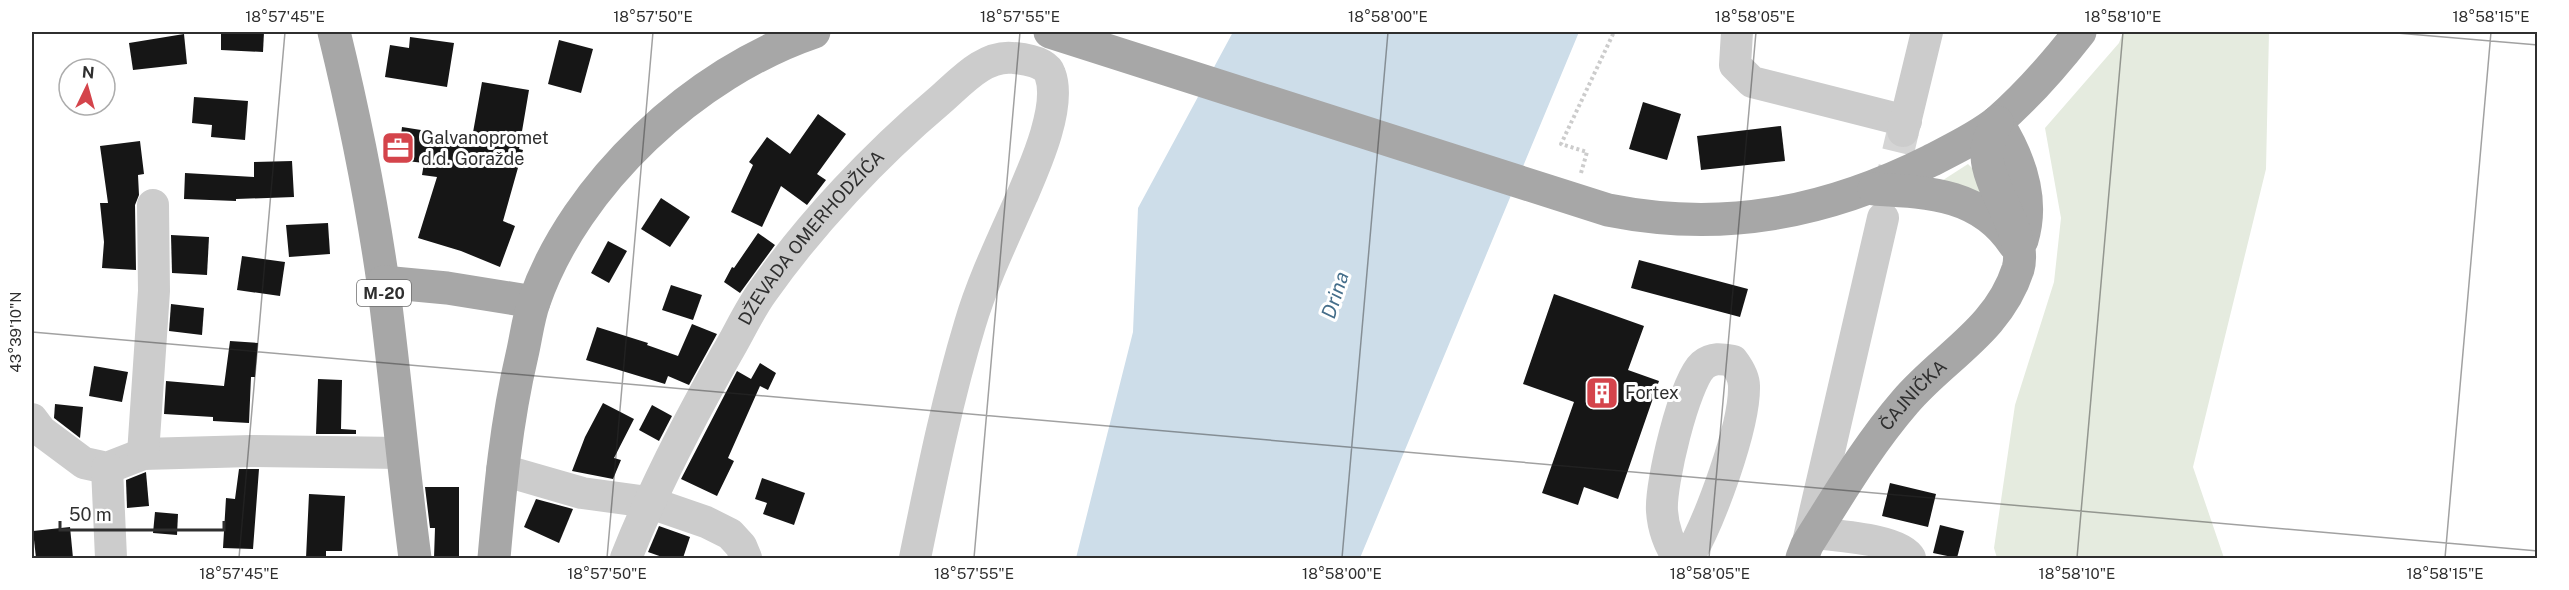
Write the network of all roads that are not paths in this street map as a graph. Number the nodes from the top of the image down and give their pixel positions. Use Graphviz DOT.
graph roads {
  1 [pos="334,32"];
  2 [pos="814,32"];
  3 [pos="1737,32"];
  4 [pos="1927,32"];
  5 [pos="2080,32"];
  6 [pos="1053,33"];
  7 [pos="1996,122"];
  8 [pos="1866,189"];
  9 [pos="153,205"];
  10 [pos="1883,218"];
  11 [pos="2019,250"];
  12 [pos="383,282"];
  13 [pos="534,303"];
  14 [pos="35,432"];
  15 [pos="143,453"];
  16 [pos="401,453"];
  17 [pos="107,468"];
  18 [pos="502,470"];
  19 [pos="648,502"];
  20 [pos="1808,545"];
  21 [pos="111,558"];
  22 [pos="415,558"];
  23 [pos="494,558"];
  24 [pos="626,558"];
  25 [pos="746,558"];
  26 [pos="915,558"];
  27 [pos="1679,558"];
  28 [pos="1689,558"];
  29 [pos="1910,558"];
  1 -- 12 [label="main road, M-20"];
  2 -- 13 [label="main road"];
  3 -- 4 [label="street"];
  5 -- 7 [label="main road"];
  6 -- 8 [label="main road"];
  7 -- 8 [label="main road"];
  7 -- 11 [label="main road, ČAJNIČKA"];
  8 -- 11 [label="main road"];
  9 -- 15 [label="street"];
  10 -- 20 [label="street"];
  11 -- 20 [label="main road, ČAJNIČKA"];
  12 -- 13 [label="main road"];
  12 -- 16 [label="main road, M-20"];
  13 -- 18 [label="main road"];
  14 -- 17 [label="street"];
  15 -- 16 [label="street"];
  15 -- 17 [label="street"];
  16 -- 22 [label="main road, M-20"];
  17 -- 21 [label="street"];
  18 -- 19 [label="street"];
  18 -- 23 [label="main road"];
  19 -- 24 [label="street, DŽEVADA OMERHODŽIĆA"];
  19 -- 25 [label="street"];
  19 -- 26 [label="street, DŽEVADA OMERHODŽIĆA"];
  20 -- 29 [label="street"];
  27 -- 28 [label="street"];
}
